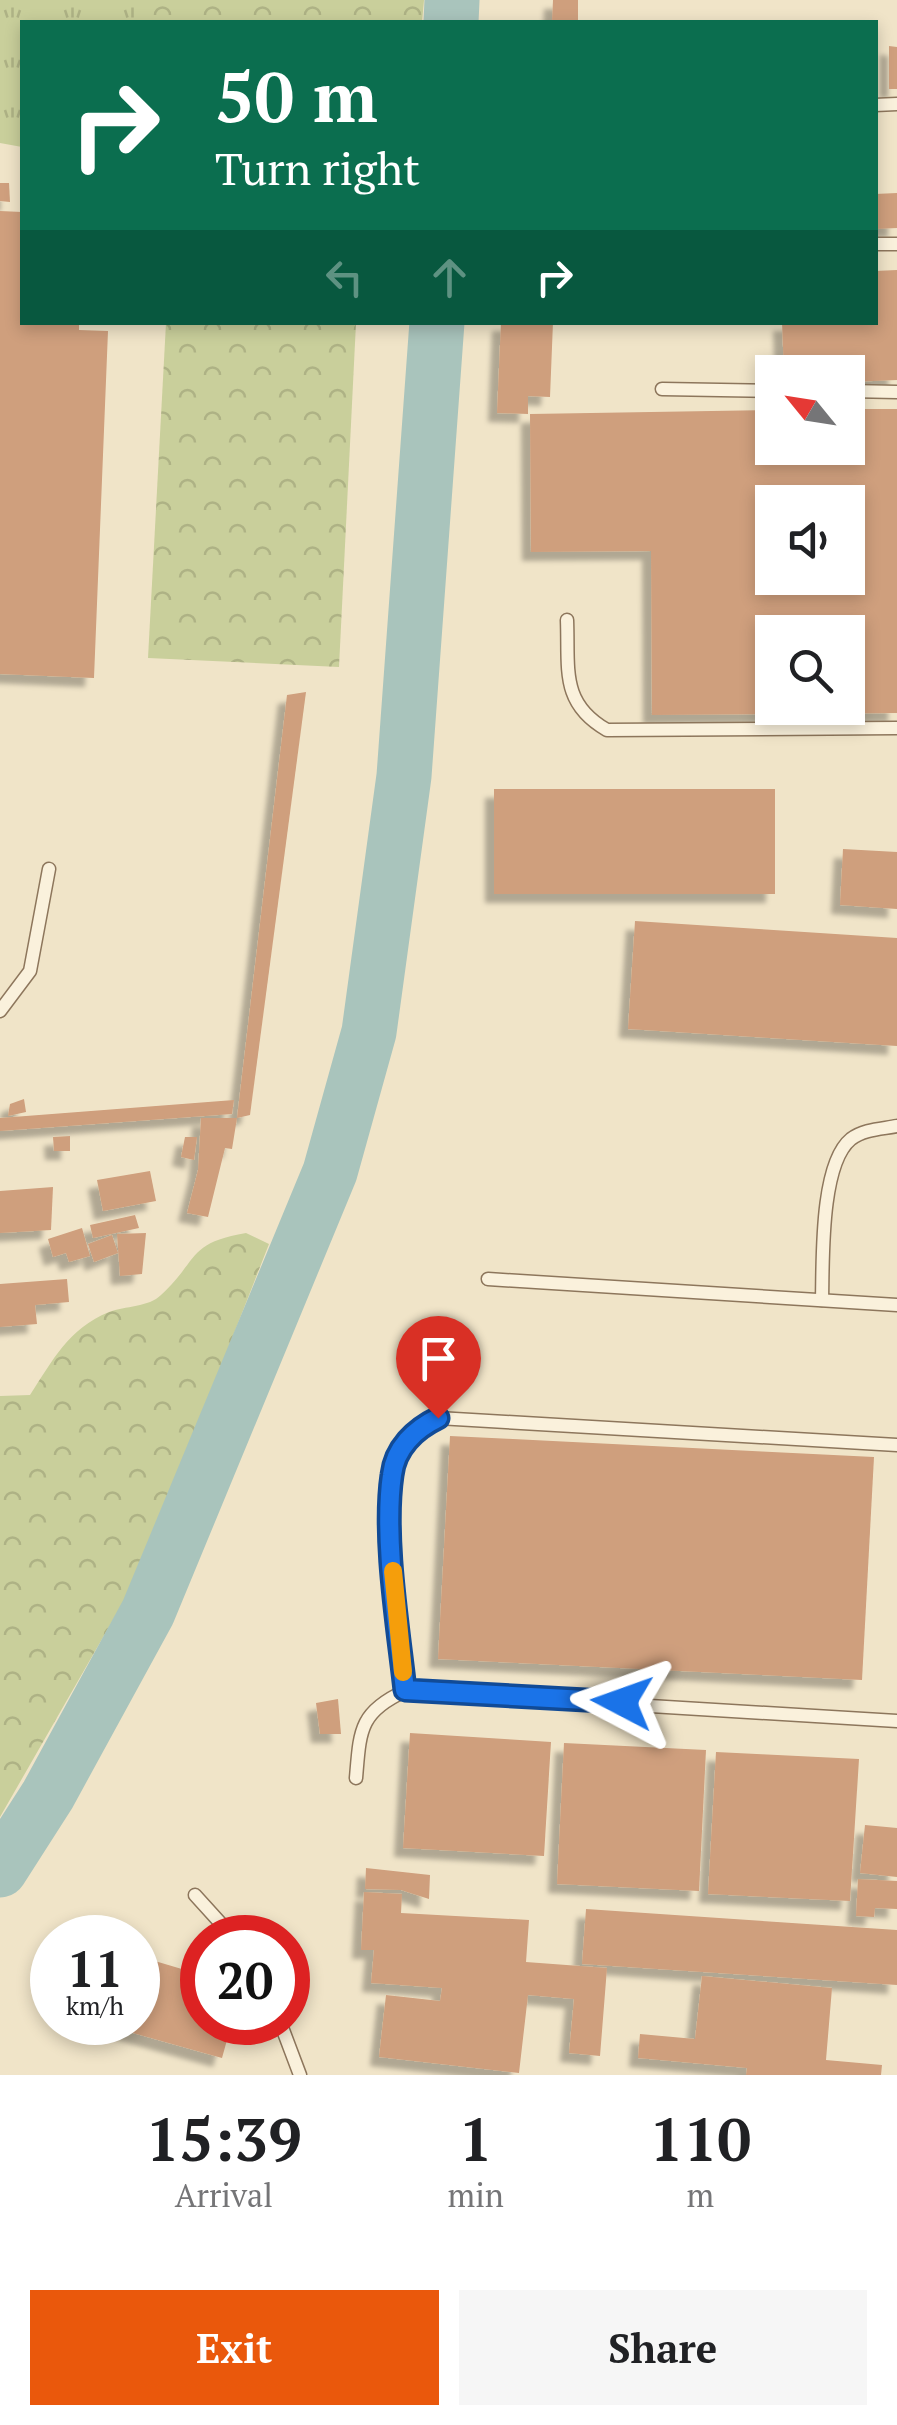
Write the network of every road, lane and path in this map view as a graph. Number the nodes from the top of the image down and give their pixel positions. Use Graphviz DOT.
graph roads {
  1 [pos="662,389"];
  2 [pos="755,391"];
  3 [pos="865,391"];
  4 [pos="897,392"];
  5 [pos="567,620"];
  6 [pos="897,728"];
  7 [pos="49,869"];
  8 [pos="0,1010"];
  9 [pos="897,1126"];
  10 [pos="488,1279"];
  11 [pos="822,1300"];
  12 [pos="897,1305"];
  13 [pos="897,1445"];
  14 [pos="405,1690"];
  15 [pos="897,1721"];
  16 [pos="356,1778"];
  17 [pos="195,1895"];
  18 [pos="213,1915"];
  19 [pos="289,2045"];
  20 [pos="300,2075"];
  1 -- 2 [label="lane"];
  3 -- 4 [label="lane"];
  5 -- 6 [label="lane"];
  7 -- 8 [label="lane"];
  9 -- 11 [label="lane"];
  10 -- 11 [label="lane"];
  11 -- 12 [label="lane"];
  13 -- 14 [label="lane"];
  14 -- 15 [label="lane"];
  14 -- 16 [label="lane"];
  17 -- 18 [label="lane"];
  19 -- 20 [label="lane"];
}
